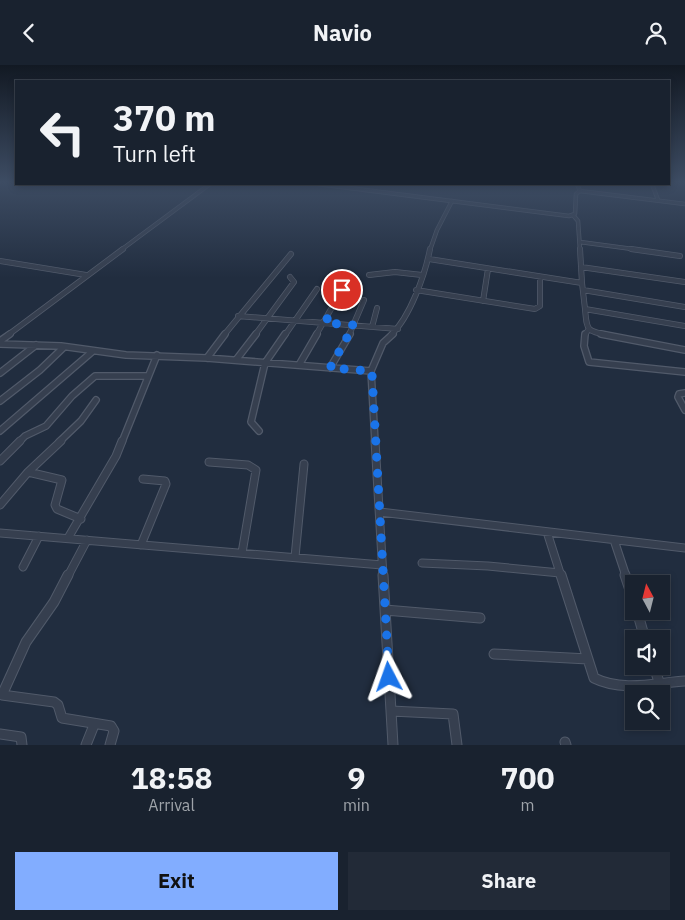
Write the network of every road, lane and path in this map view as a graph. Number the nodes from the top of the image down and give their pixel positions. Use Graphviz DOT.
graph roads {
  1 [pos="168,215"];
  2 [pos="445,215"];
  3 [pos="574,215"];
  4 [pos="580,242"];
  5 [pos="291,254"];
  6 [pos="680,256"];
  7 [pos="429,259"];
  8 [pos="0,261"];
  9 [pos="581,267"];
  10 [pos="488,269"];
  11 [pos="86,275"];
  12 [pos="369,275"];
  13 [pos="422,275"];
  14 [pos="290,277"];
  15 [pos="540,277"];
  16 [pos="685,282"];
  17 [pos="582,283"];
  18 [pos="317,289"];
  19 [pos="342,290"];
  20 [pos="416,290"];
  21 [pos="583,290"];
  22 [pos="364,300"];
  23 [pos="483,301"];
  24 [pos="685,307"];
  25 [pos="377,308"];
  26 [pos="585,309"];
  27 [pos="238,316"];
  28 [pos="268,318"];
  29 [pos="296,321"];
  30 [pos="325,323"];
  31 [pos="354,325"];
  32 [pos="685,326"];
  33 [pos="372,327"];
  34 [pos="398,329"];
  35 [pos="588,330"];
  36 [pos="8,335"];
  37 [pos="0,343"];
  38 [pos="11,345"];
  39 [pos="36,345"];
  40 [pos="64,347"];
  41 [pos="685,350"];
  42 [pos="92,351"];
  43 [pos="157,355"];
  44 [pos="206,358"];
  45 [pos="236,360"];
  46 [pos="265,363"];
  47 [pos="299,365"];
  48 [pos="330,368"];
  49 [pos="371,371"];
  50 [pos="685,371"];
  51 [pos="0,373"];
  52 [pos="148,376"];
  53 [pos="685,393"];
  54 [pos="96,400"];
  55 [pos="0,401"];
  56 [pos="685,411"];
  57 [pos="0,431"];
  58 [pos="259,431"];
  59 [pos="0,461"];
  60 [pos="209,462"];
  61 [pos="304,464"];
  62 [pos="28,472"];
  63 [pos="143,479"];
  64 [pos="0,505"];
  65 [pos="380,513"];
  66 [pos="81,519"];
  67 [pos="547,532"];
  68 [pos="0,533"];
  69 [pos="39,536"];
  70 [pos="68,538"];
  71 [pos="88,540"];
  72 [pos="614,540"];
  73 [pos="141,545"];
  74 [pos="684,549"];
  75 [pos="242,553"];
  76 [pos="295,557"];
  77 [pos="422,563"];
  78 [pos="382,565"];
  79 [pos="23,567"];
  80 [pos="560,573"];
  81 [pos="625,575"];
  82 [pos="385,610"];
  83 [pos="480,618"];
  84 [pos="494,654"];
  85 [pos="588,659"];
  86 [pos="657,675"];
  87 [pos="685,681"];
  88 [pos="659,682"];
  89 [pos="1,698"];
  90 [pos="391,711"];
  91 [pos="94,725"];
  92 [pos="0,734"];
  93 [pos="22,745"];
  94 [pos="86,745"];
  95 [pos="110,745"];
  96 [pos="393,745"];
  97 [pos="457,745"];
  1 -- 11 [label="street"];
  2 -- 7 [label="street"];
  3 -- 4 [label="street"];
  4 -- 6 [label="street"];
  4 -- 9 [label="street"];
  5 -- 27 [label="street"];
  7 -- 10 [label="street"];
  7 -- 13 [label="street"];
  8 -- 11 [label="street"];
  9 -- 16 [label="street"];
  9 -- 17 [label="street"];
  10 -- 15 [label="street"];
  10 -- 23 [label="street"];
  11 -- 36 [label="street"];
  12 -- 13 [label="street"];
  13 -- 20 [label="street"];
  14 -- 28 [label="street"];
  15 -- 17 [label="street"];
  15 -- 23 [label="street"];
  17 -- 21 [label="street"];
  18 -- 29 [label="street"];
  19 -- 30 [label="street"];
  20 -- 23 [label="street"];
  20 -- 34 [label="street"];
  21 -- 24 [label="street"];
  21 -- 26 [label="street"];
  22 -- 31 [label="street"];
  25 -- 33 [label="street"];
  26 -- 32 [label="street"];
  26 -- 35 [label="street"];
  27 -- 28 [label="street"];
  27 -- 44 [label="street"];
  28 -- 29 [label="street"];
  28 -- 45 [label="street"];
  29 -- 30 [label="street"];
  29 -- 46 [label="street"];
  30 -- 31 [label="street"];
  30 -- 47 [label="street"];
  31 -- 33 [label="street"];
  31 -- 48 [label="street"];
  33 -- 34 [label="street"];
  34 -- 49 [label="street"];
  35 -- 41 [label="street"];
  35 -- 50 [label="street"];
  36 -- 37 [label="street"];
  36 -- 38 [label="street"];
  37 -- 38 [label="street"];
  38 -- 39 [label="street"];
  39 -- 40 [label="street"];
  39 -- 51 [label="street"];
  40 -- 42 [label="street"];
  40 -- 55 [label="street"];
  42 -- 43 [label="street"];
  42 -- 57 [label="street"];
  43 -- 44 [label="street"];
  43 -- 52 [label="street"];
  44 -- 45 [label="street"];
  45 -- 46 [label="street"];
  46 -- 47 [label="street"];
  46 -- 58 [label="street"];
  47 -- 48 [label="street"];
  48 -- 49 [label="street"];
  49 -- 65 [label="street"];
  52 -- 59 [label="street"];
  52 -- 66 [label="street"];
  53 -- 56 [label="street"];
  54 -- 62 [label="street"];
  60 -- 75 [label="street"];
  61 -- 76 [label="street"];
  62 -- 64 [label="street"];
  62 -- 66 [label="street"];
  63 -- 73 [label="street"];
  65 -- 67 [label="street"];
  65 -- 78 [label="street"];
  66 -- 70 [label="street"];
  67 -- 72 [label="street"];
  67 -- 80 [label="street"];
  68 -- 69 [label="street"];
  69 -- 70 [label="street"];
  69 -- 79 [label="street"];
  70 -- 71 [label="street"];
  71 -- 73 [label="street"];
  71 -- 89 [label="street"];
  72 -- 74 [label="street"];
  72 -- 81 [label="street"];
  73 -- 75 [label="street"];
  75 -- 76 [label="street"];
  76 -- 78 [label="street"];
  77 -- 80 [label="street"];
  78 -- 82 [label="street"];
  80 -- 85 [label="street"];
  82 -- 83 [label="street"];
  82 -- 90 [label="street"];
  84 -- 85 [label="street"];
  85 -- 88 [label="street"];
  86 -- 88 [label="street"];
  87 -- 88 [label="street"];
  89 -- 91 [label="street"];
  90 -- 96 [label="street"];
  90 -- 97 [label="street"];
  91 -- 94 [label="street"];
  91 -- 95 [label="street"];
  92 -- 93 [label="street"];
}
